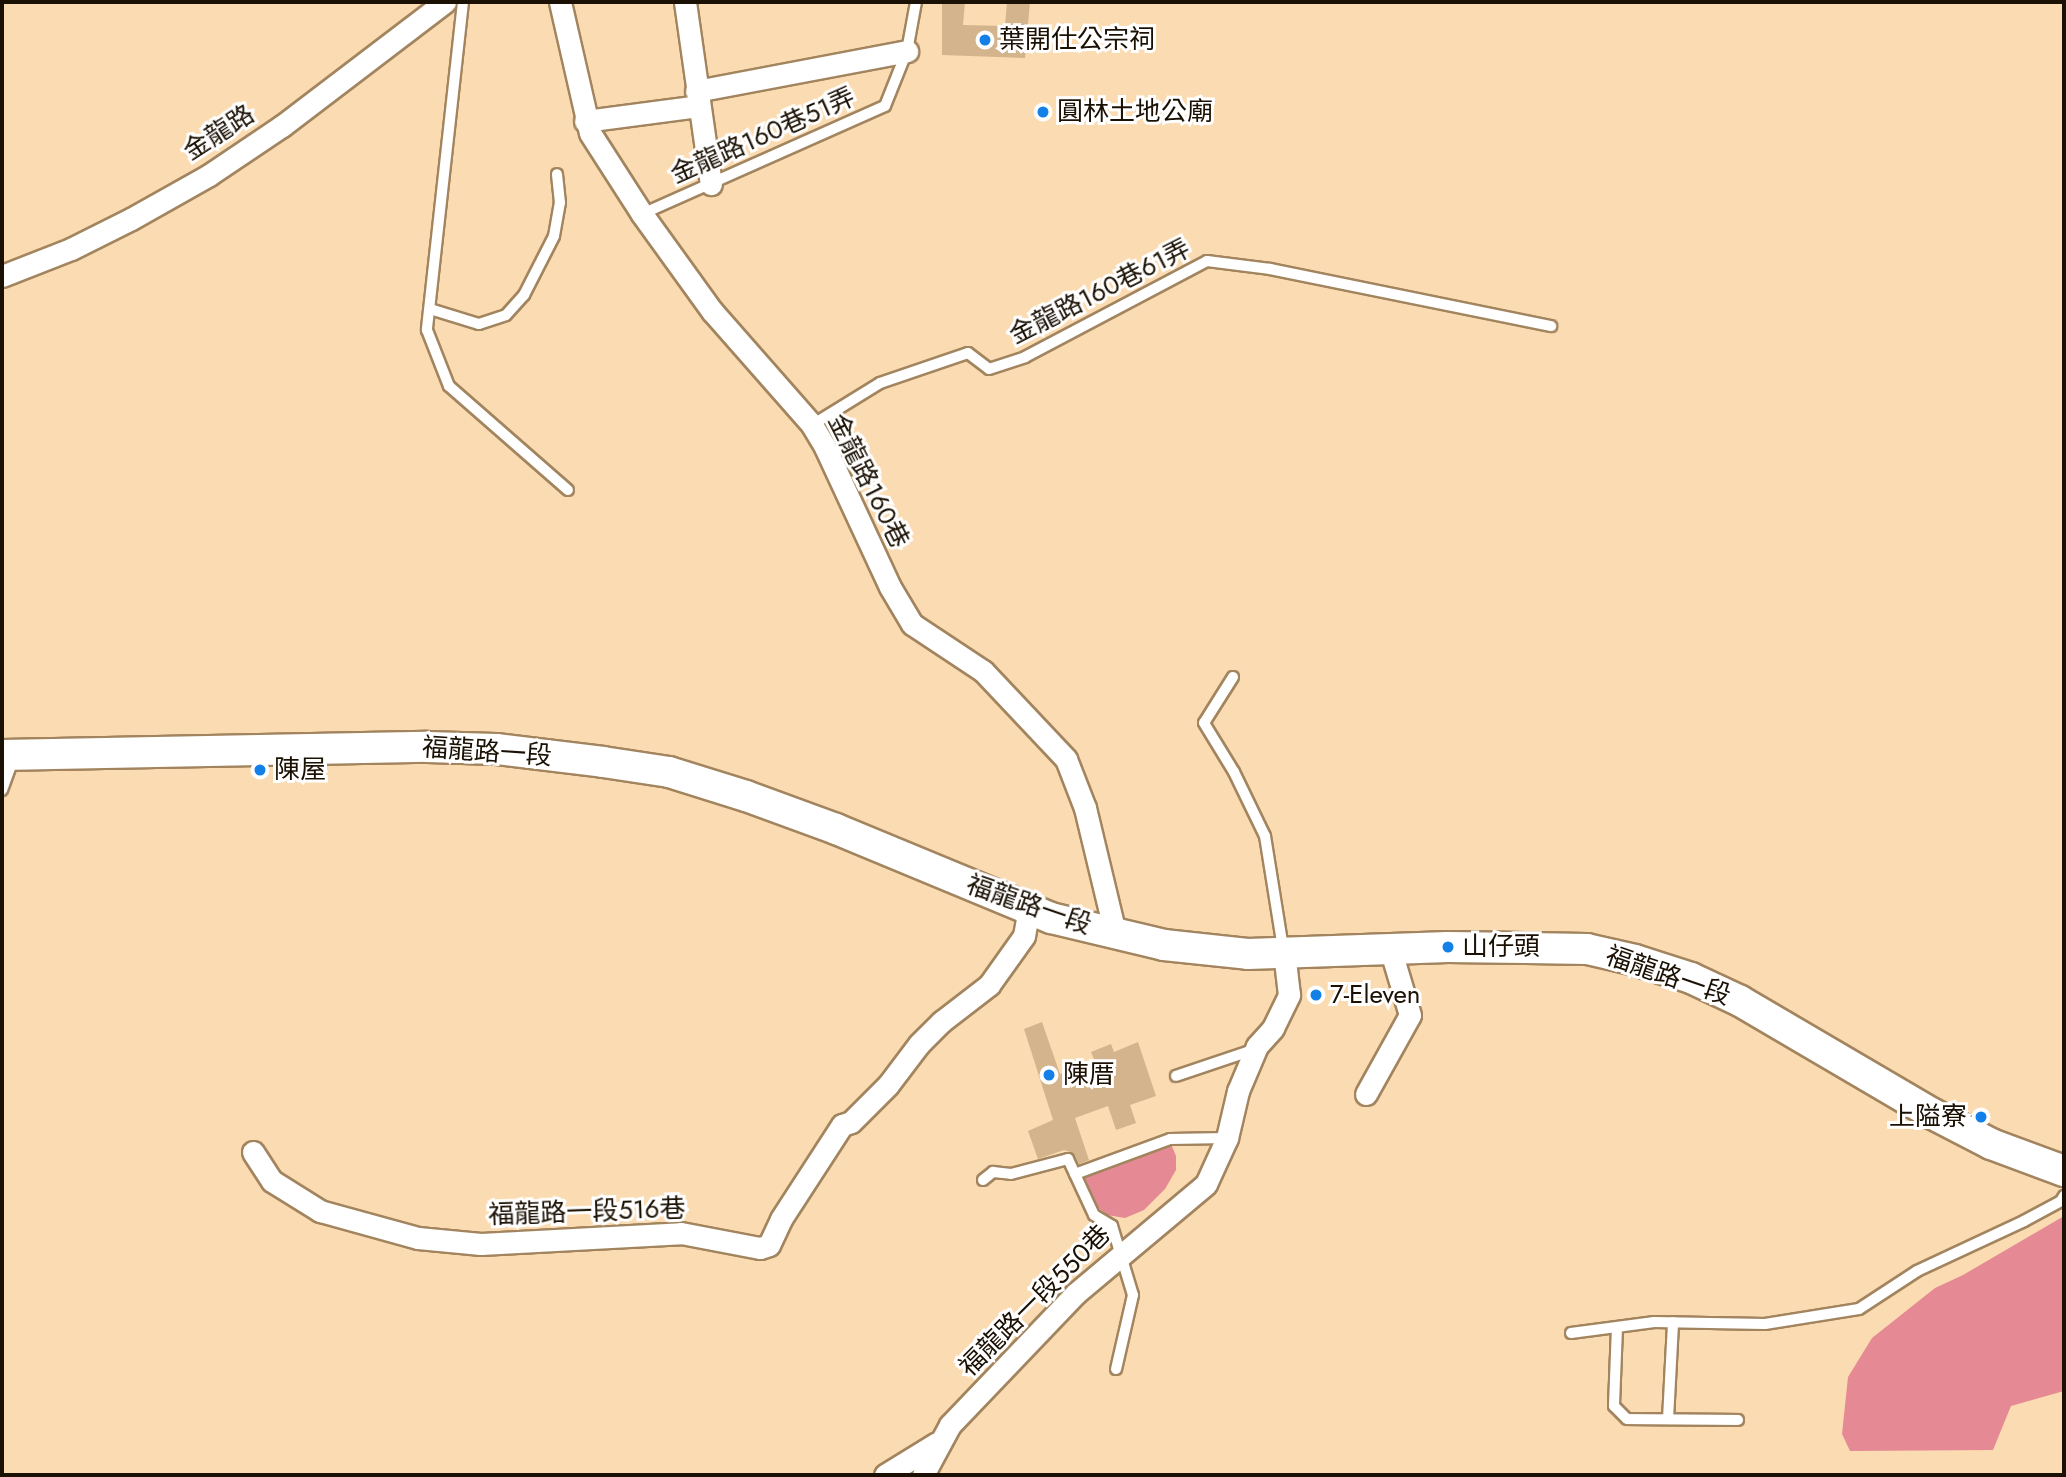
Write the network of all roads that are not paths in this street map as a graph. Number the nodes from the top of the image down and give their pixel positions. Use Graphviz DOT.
graph roads {
  1 [pos="445,2"];
  2 [pos="463,2"];
  3 [pos="560,2"];
  4 [pos="685,2"];
  5 [pos="916,2"];
  6 [pos="907,51"];
  7 [pos="697,99"];
  8 [pos="586,121"];
  9 [pos="557,174"];
  10 [pos="711,184"];
  11 [pos="642,214"];
  12 [pos="2,276"];
  13 [pos="430,309"];
  14 [pos="1551,326"];
  15 [pos="812,425"];
  16 [pos="568,490"];
  17 [pos="1233,677"];
  18 [pos="8,755"];
  19 [pos="2,790"];
  20 [pos="1029,909"];
  21 [pos="1115,933"];
  22 [pos="1390,948"];
  23 [pos="1284,952"];
  24 [pos="1256,1049"];
  25 [pos="1176,1076"];
  26 [pos="1366,1094"];
  27 [pos="1227,1138"];
  28 [pos="253,1152"];
  29 [pos="2064,1171"];
  30 [pos="1075,1174"];
  31 [pos="984,1180"];
  32 [pos="2064,1195"];
  33 [pos="1121,1252"];
  34 [pos="1673,1322"];
  35 [pos="1617,1327"];
  36 [pos="1571,1333"];
  37 [pos="1116,1369"];
  38 [pos="1668,1419"];
  39 [pos="1738,1420"];
  40 [pos="940,1441"];
  41 [pos="885,1475"];
  42 [pos="923,1475"];
  1 -- 12 [label="street, 金龍路"];
  2 -- 13 [label="lane"];
  3 -- 8 [label="street, 金龍路160巷"];
  4 -- 7 [label="street"];
  5 -- 6 [label="lane, 金龍路160巷51弄"];
  6 -- 7 [label="street"];
  6 -- 10 [label="lane, 金龍路160巷51弄"];
  7 -- 8 [label="street"];
  7 -- 10 [label="street"];
  8 -- 11 [label="street, 金龍路160巷"];
  9 -- 13 [label="lane"];
  10 -- 11 [label="lane, 金龍路160巷51弄"];
  11 -- 15 [label="street, 金龍路160巷"];
  13 -- 16 [label="lane"];
  14 -- 15 [label="lane, 金龍路160巷61弄"];
  15 -- 21 [label="street, 金龍路160巷"];
  17 -- 23 [label="lane"];
  18 -- 19 [label="lane"];
  18 -- 20 [label="main road, 福龍路一段"];
  20 -- 21 [label="main road, 福龍路一段"];
  20 -- 28 [label="street, 福龍路一段516巷"];
  21 -- 23 [label="main road, 福龍路一段"];
  22 -- 23 [label="main road, 福龍路一段"];
  22 -- 26 [label="street"];
  22 -- 29 [label="main road, 福龍路一段"];
  23 -- 24 [label="street, 福龍路一段550巷"];
  24 -- 25 [label="lane"];
  24 -- 27 [label="street, 福龍路一段550巷"];
  27 -- 30 [label="lane"];
  27 -- 33 [label="street, 福龍路一段550巷"];
  30 -- 31 [label="lane"];
  30 -- 33 [label="lane"];
  32 -- 34 [label="lane"];
  33 -- 37 [label="lane"];
  33 -- 40 [label="street, 福龍路一段550巷"];
  34 -- 35 [label="lane"];
  34 -- 38 [label="lane"];
  35 -- 36 [label="lane"];
  35 -- 38 [label="lane"];
  38 -- 39 [label="lane"];
  40 -- 41 [label="street"];
  40 -- 42 [label="street, 福龍路一段550巷"];
}
